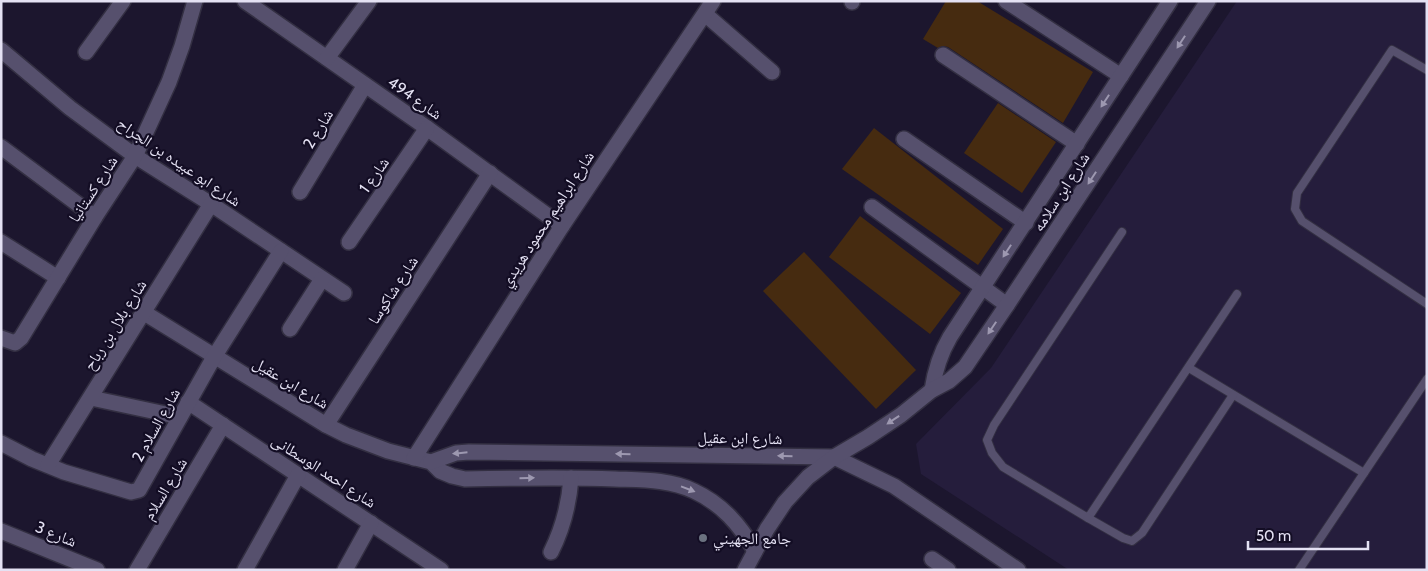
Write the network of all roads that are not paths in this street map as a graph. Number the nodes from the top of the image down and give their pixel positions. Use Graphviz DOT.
graph roads {
  1 [pos="123,1"];
  2 [pos="196,1"];
  3 [pos="245,1"];
  4 [pos="368,1"];
  5 [pos="1006,1"];
  6 [pos="1170,1"];
  7 [pos="1208,1"];
  8 [pos="709,8"];
  9 [pos="1,50"];
  10 [pos="86,52"];
  11 [pos="942,55"];
  12 [pos="327,58"];
  13 [pos="1427,70"];
  14 [pos="772,72"];
  15 [pos="1121,76"];
  16 [pos="365,85"];
  17 [pos="427,128"];
  18 [pos="904,139"];
  19 [pos="1077,144"];
  20 [pos="1,147"];
  21 [pos="135,156"];
  22 [pos="490,173"];
  23 [pos="300,192"];
  24 [pos="211,204"];
  25 [pos="872,207"];
  26 [pos="95,217"];
  27 [pos="1026,223"];
  28 [pos="562,226"];
  29 [pos="1122,232"];
  30 [pos="1,242"];
  31 [pos="349,242"];
  32 [pos="281,251"];
  33 [pos="58,278"];
  34 [pos="322,279"];
  35 [pos="983,288"];
  36 [pos="344,293"];
  37 [pos="1237,294"];
  38 [pos="1427,304"];
  39 [pos="1007,305"];
  40 [pos="143,312"];
  41 [pos="290,329"];
  42 [pos="1,338"];
  43 [pos="214,357"];
  44 [pos="1189,368"];
  45 [pos="1427,380"];
  46 [pos="932,390"];
  47 [pos="1233,395"];
  48 [pos="91,398"];
  49 [pos="188,402"];
  50 [pos="180,417"];
  51 [pos="223,425"];
  52 [pos="326,425"];
  53 [pos="1,443"];
  54 [pos="834,457"];
  55 [pos="414,458"];
  56 [pos="431,462"];
  57 [pos="48,465"];
  58 [pos="1364,473"];
  59 [pos="298,475"];
  60 [pos="572,478"];
  61 [pos="1088,518"];
  62 [pos="371,523"];
  63 [pos="1,531"];
  64 [pos="755,551"];
  65 [pos="551,552"];
  66 [pos="932,560"];
  67 [pos="97,570"];
  68 [pos="137,570"];
  69 [pos="245,570"];
  70 [pos="345,570"];
  71 [pos="441,570"];
  72 [pos="745,570"];
  73 [pos="948,570"];
  74 [pos="1018,570"];
  75 [pos="1299,570"];
  1 -- 10 [label="street"];
  2 -- 21 [label="street, شارع كستانيا"];
  3 -- 12 [label="street, شارع 494"];
  4 -- 12 [label="street"];
  5 -- 15 [label="street"];
  6 -- 15 [label="street, شارع ابن سلامه"];
  7 -- 39 [label="street, شارع ابن سلامه, one-way"];
  8 -- 14 [label="street"];
  8 -- 28 [label="street, شارع ابراهيم محمود هريدي"];
  9 -- 21 [label="street, شارع ابو عبيده بن الجراح"];
  11 -- 19 [label="street"];
  12 -- 16 [label="street, شارع 494"];
  13 -- 38 [label="lane"];
  15 -- 19 [label="street, شارع ابن سلامه, one-way"];
  16 -- 17 [label="street, شارع 494"];
  16 -- 23 [label="street, شارع 2"];
  17 -- 22 [label="street, شارع 494"];
  17 -- 31 [label="street, شارع 1"];
  18 -- 27 [label="street"];
  19 -- 27 [label="street, شارع ابن سلامه"];
  20 -- 26 [label="street"];
  21 -- 24 [label="street, شارع ابو عبيده بن الجراح"];
  21 -- 26 [label="street, شارع كستانيا"];
  22 -- 28 [label="street, شارع 494"];
  22 -- 52 [label="street, شارع شاكوسا"];
  24 -- 32 [label="street, شارع ابو عبيده بن الجراح"];
  24 -- 40 [label="street, شارع بلال بن رباح"];
  25 -- 35 [label="street"];
  26 -- 33 [label="street, شارع كستانيا"];
  27 -- 35 [label="street, شارع ابن سلامه, one-way"];
  28 -- 55 [label="street, شارع ابراهيم محمود هريدي"];
  29 -- 61 [label="lane"];
  30 -- 33 [label="street"];
  32 -- 34 [label="street, شارع ابو عبيده بن الجراح"];
  32 -- 43 [label="street, شارع السلام 2"];
  33 -- 42 [label="street, شارع كستانيا"];
  34 -- 36 [label="street, شارع ابو عبيده بن الجراح"];
  34 -- 41 [label="street"];
  35 -- 39 [label="street"];
  35 -- 46 [label="street, شارع ابن سلامه"];
  37 -- 44 [label="lane"];
  39 -- 46 [label="street, شارع ابن سلامه, one-way"];
  40 -- 43 [label="street, شارع ابن عقيل"];
  40 -- 48 [label="street, شارع بلال بن رباح"];
  43 -- 49 [label="street, شارع السلام 2"];
  43 -- 52 [label="street, شارع ابن عقيل"];
  44 -- 47 [label="lane"];
  44 -- 61 [label="lane"];
  45 -- 58 [label="lane"];
  46 -- 54 [label="street, شارع ابن سلامه, one-way"];
  47 -- 58 [label="lane"];
  47 -- 61 [label="lane"];
  48 -- 50 [label="street"];
  48 -- 57 [label="street, شارع بلال بن رباح"];
  49 -- 50 [label="street, شارع السلام 2"];
  49 -- 51 [label="street, شارع احمد الوسطانى"];
  50 -- 57 [label="street, شارع السلام 2"];
  51 -- 59 [label="street, شارع احمد الوسطانى"];
  51 -- 68 [label="street, شارع السلام"];
  52 -- 55 [label="street, شارع ابن عقيل"];
  53 -- 57 [label="street, شارع السلام 2"];
  54 -- 56 [label="street, شارع ابن عقيل, one-way"];
  54 -- 64 [label="street, شارع ابن سلامه"];
  54 -- 74 [label="street, شارع ابن عقيل"];
  55 -- 56 [label="street, شارع ابن عقيل"];
  56 -- 60 [label="street, شارع ابن عقيل, one-way"];
  58 -- 75 [label="lane"];
  59 -- 62 [label="street, شارع احمد الوسطانى"];
  59 -- 69 [label="street"];
  60 -- 64 [label="street, شارع ابن عقيل, one-way"];
  60 -- 65 [label="street"];
  62 -- 70 [label="street"];
  62 -- 71 [label="street, شارع احمد الوسطانى"];
  63 -- 67 [label="street, شارع 3"];
  64 -- 72 [label="street, شارع ابن سلامه"];
  66 -- 73 [label="street"];
}
